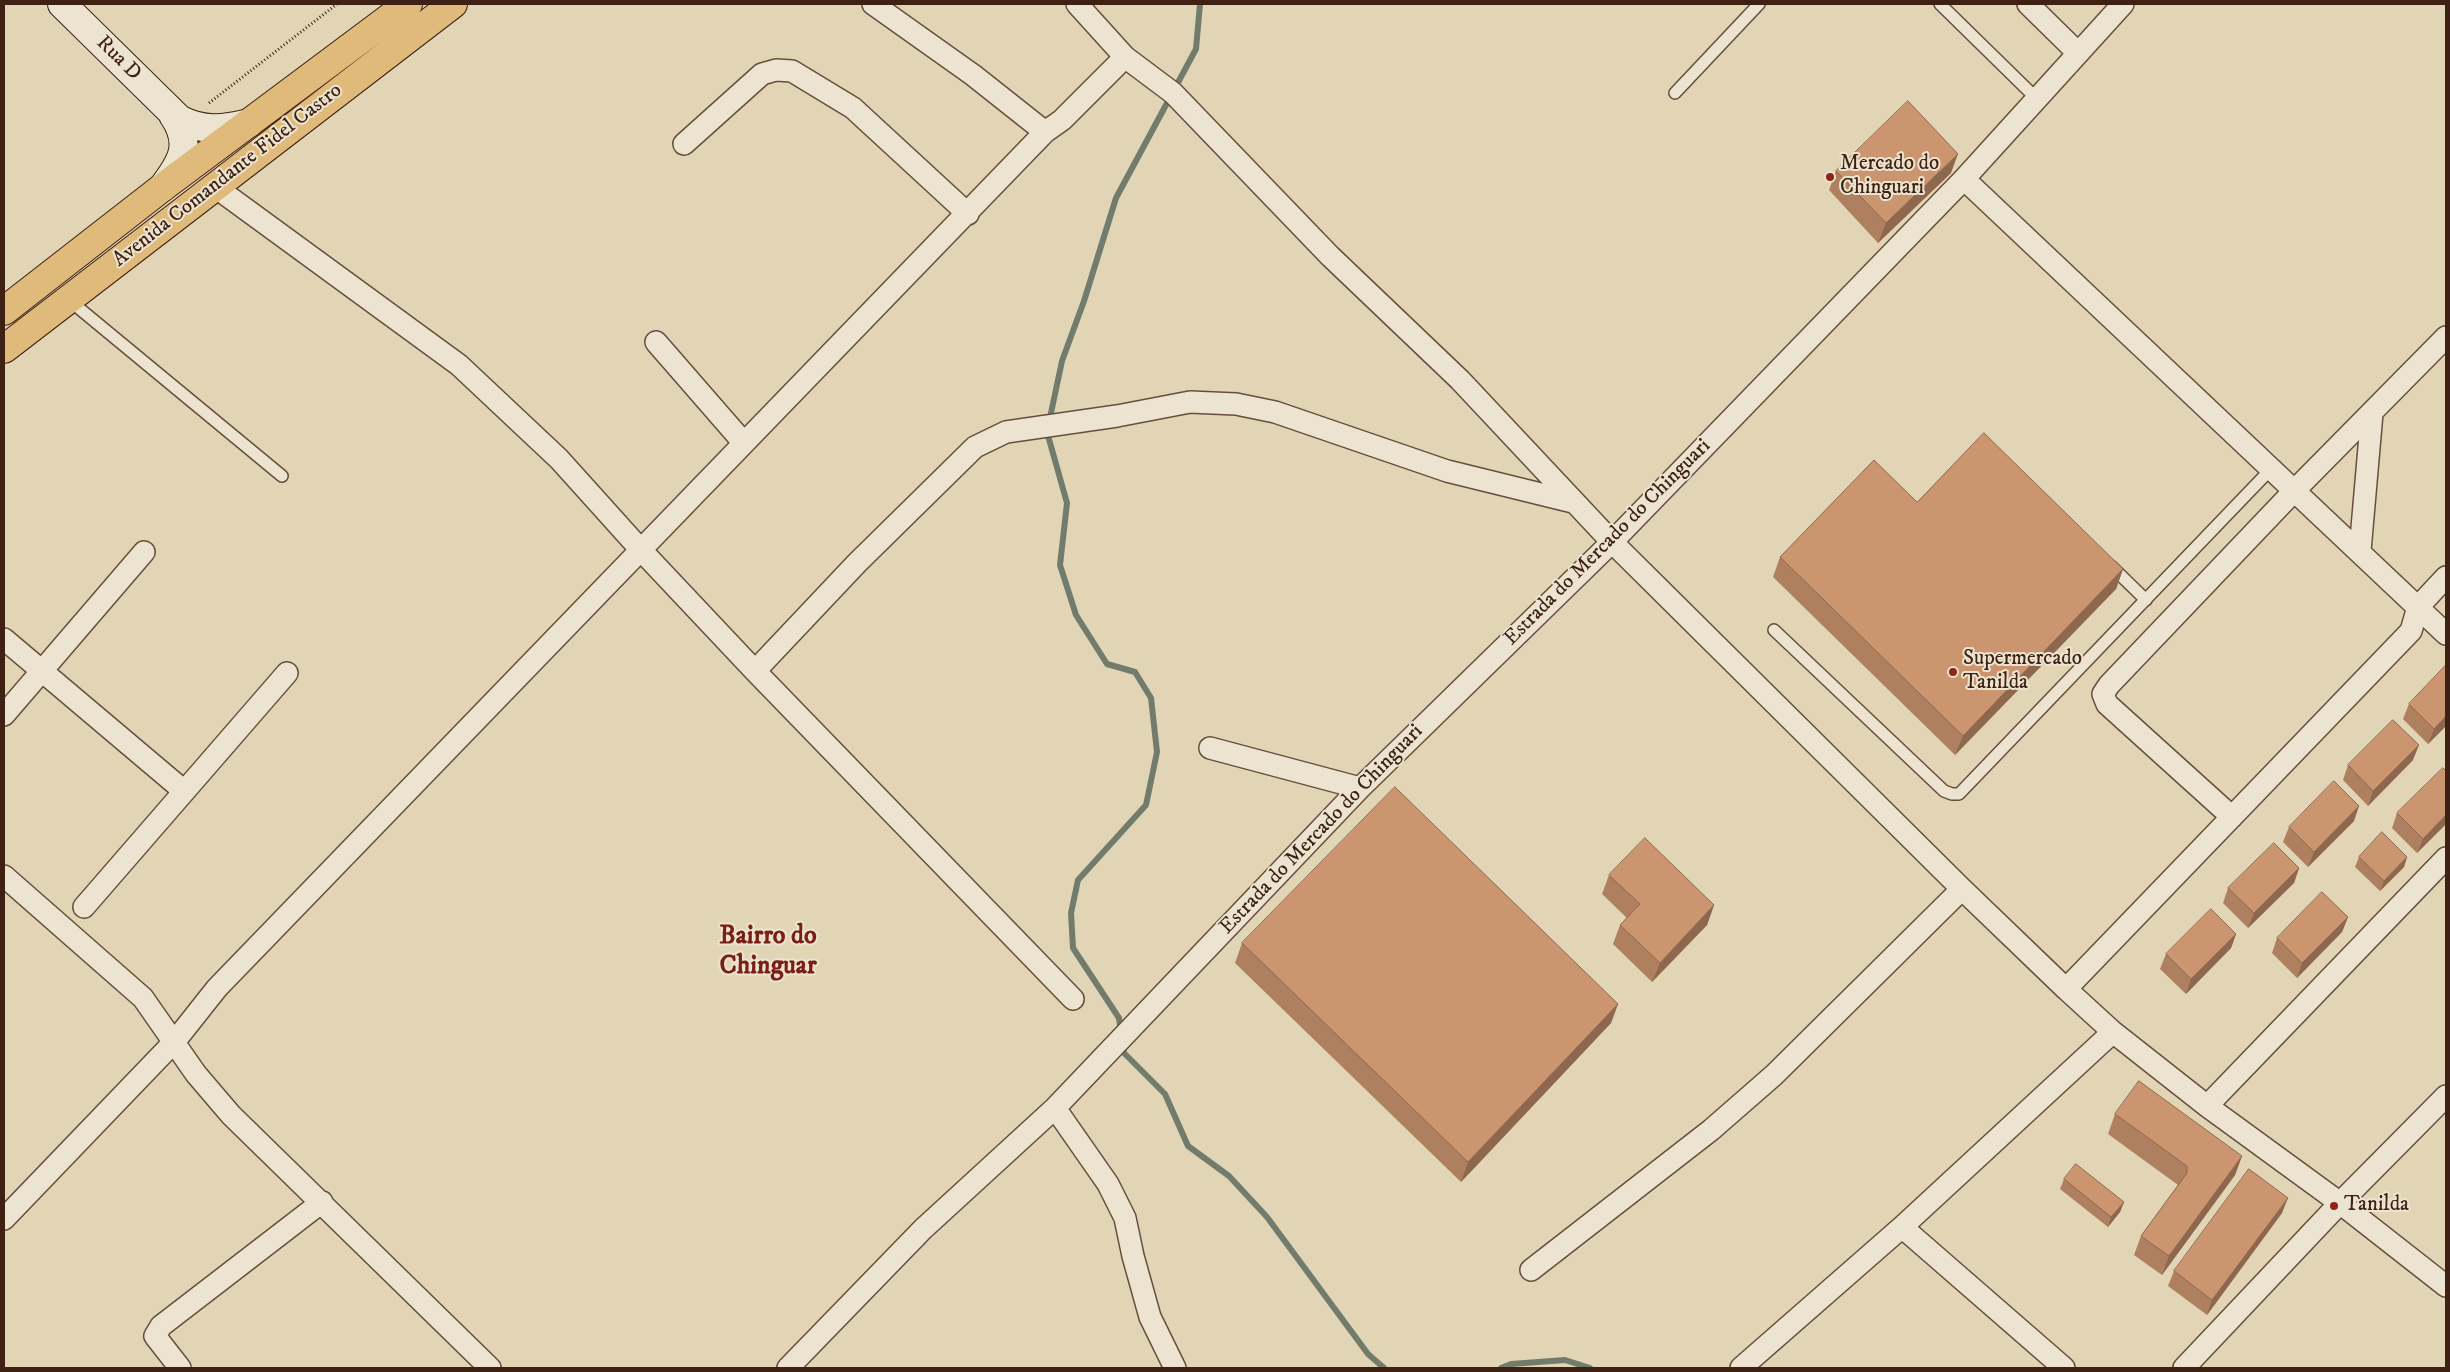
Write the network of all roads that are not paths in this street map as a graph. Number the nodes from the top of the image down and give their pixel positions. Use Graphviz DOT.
graph roads {
  1 [pos="62,4"];
  2 [pos="408,4"];
  3 [pos="452,4"];
  4 [pos="873,4"];
  5 [pos="1077,4"];
  6 [pos="1759,4"];
  7 [pos="1940,4"];
  8 [pos="2028,4"];
  9 [pos="2123,4"];
  10 [pos="2078,53"];
  11 [pos="1125,57"];
  12 [pos="1675,93"];
  13 [pos="2037,99"];
  14 [pos="179,119"];
  15 [pos="249,123"];
  16 [pos="1045,132"];
  17 [pos="684,144"];
  18 [pos="1964,179"];
  19 [pos="214,186"];
  20 [pos="162,187"];
  21 [pos="968,214"];
  22 [pos="68,299"];
  23 [pos="4,311"];
  24 [pos="2446,337"];
  25 [pos="656,342"];
  26 [pos="4,349"];
  27 [pos="2372,413"];
  28 [pos="743,442"];
  29 [pos="2271,469"];
  30 [pos="282,476"];
  31 [pos="2294,491"];
  32 [pos="1574,502"];
  33 [pos="1612,542"];
  34 [pos="640,549"];
  35 [pos="2360,551"];
  36 [pos="144,552"];
  37 [pos="2104,558"];
  38 [pos="2446,577"];
  39 [pos="2146,600"];
  40 [pos="2418,607"];
  41 [pos="2443,625"];
  42 [pos="1774,630"];
  43 [pos="2411,632"];
  44 [pos="4,639"];
  45 [pos="42,671"];
  46 [pos="755,671"];
  47 [pos="287,674"];
  48 [pos="4,715"];
  49 [pos="1210,748"];
  50 [pos="1360,788"];
  51 [pos="184,791"];
  52 [pos="2232,817"];
  53 [pos="2446,858"];
  54 [pos="4,876"];
  55 [pos="1962,889"];
  56 [pos="84,907"];
  57 [pos="2066,989"];
  58 [pos="1073,999"];
  59 [pos="2113,1032"];
  60 [pos="175,1041"];
  61 [pos="2446,1096"];
  62 [pos="2207,1106"];
  63 [pos="1055,1108"];
  64 [pos="322,1202"];
  65 [pos="2340,1203"];
  66 [pos="5,1214"];
  67 [pos="1902,1228"];
  68 [pos="1530,1270"];
  69 [pos="2446,1286"];
  70 [pos="799,1365"];
  71 [pos="180,1368"];
  72 [pos="490,1368"];
  73 [pos="1174,1368"];
  74 [pos="1741,1368"];
  75 [pos="2064,1368"];
  76 [pos="2184,1368"];
  1 -- 14 [label="street, Rua D"];
  2 -- 15 [label="highway, Avenida Comandante Fidel Castro"];
  3 -- 19 [label="highway, Avenida Comandante Fidel Castro"];
  4 -- 16 [label="street"];
  5 -- 11 [label="street"];
  6 -- 12 [label="lane"];
  7 -- 13 [label="lane"];
  8 -- 10 [label="street"];
  9 -- 10 [label="street, Estrada do Mercado do Chinguari"];
  10 -- 13 [label="street, Estrada do Mercado do Chinguari"];
  11 -- 16 [label="street"];
  11 -- 32 [label="street"];
  13 -- 18 [label="street, Estrada do Mercado do Chinguari"];
  14 -- 15 [label="street, Rua D"];
  14 -- 20 [label="street, Rua D"];
  15 -- 20 [label="highway, Avenida Comandante Fidel Castro"];
  16 -- 21 [label="street"];
  17 -- 21 [label="street"];
  18 -- 29 [label="street"];
  18 -- 33 [label="street, Estrada do Mercado do Chinguari"];
  19 -- 22 [label="highway, Avenida Comandante Fidel Castro"];
  19 -- 34 [label="street"];
  20 -- 23 [label="highway, Avenida Comandante Fidel Castro"];
  21 -- 28 [label="street"];
  22 -- 26 [label="highway, Avenida Comandante Fidel Castro"];
  22 -- 30 [label="lane"];
  24 -- 27 [label="street"];
  25 -- 28 [label="street"];
  27 -- 31 [label="street"];
  27 -- 35 [label="street"];
  28 -- 34 [label="street"];
  29 -- 31 [label="street"];
  29 -- 39 [label="lane"];
  31 -- 35 [label="street"];
  31 -- 52 [label="street"];
  32 -- 33 [label="street"];
  32 -- 46 [label="street"];
  33 -- 50 [label="street, Estrada do Mercado do Chinguari"];
  33 -- 55 [label="street"];
  34 -- 46 [label="street"];
  34 -- 60 [label="street"];
  35 -- 40 [label="street"];
  36 -- 45 [label="street"];
  37 -- 39 [label="lane"];
  38 -- 40 [label="street"];
  39 -- 42 [label="lane"];
  40 -- 41 [label="street"];
  40 -- 43 [label="street"];
  41 -- 43 [label="street"];
  43 -- 52 [label="street"];
  44 -- 45 [label="street"];
  45 -- 48 [label="street"];
  45 -- 51 [label="street"];
  46 -- 58 [label="street"];
  47 -- 51 [label="street"];
  49 -- 50 [label="street"];
  50 -- 63 [label="street, Estrada do Mercado do Chinguari"];
  51 -- 56 [label="street"];
  52 -- 57 [label="street"];
  53 -- 62 [label="street"];
  54 -- 60 [label="street"];
  55 -- 57 [label="street"];
  55 -- 68 [label="street"];
  57 -- 59 [label="street"];
  59 -- 62 [label="street"];
  59 -- 67 [label="street"];
  60 -- 64 [label="street"];
  60 -- 66 [label="street"];
  61 -- 65 [label="street"];
  62 -- 65 [label="street"];
  63 -- 70 [label="street, Estrada do Mercado do Chinguari"];
  63 -- 73 [label="street"];
  64 -- 71 [label="street"];
  64 -- 72 [label="street"];
  65 -- 69 [label="street"];
  65 -- 76 [label="street"];
  67 -- 74 [label="street"];
  67 -- 75 [label="street"];
}
